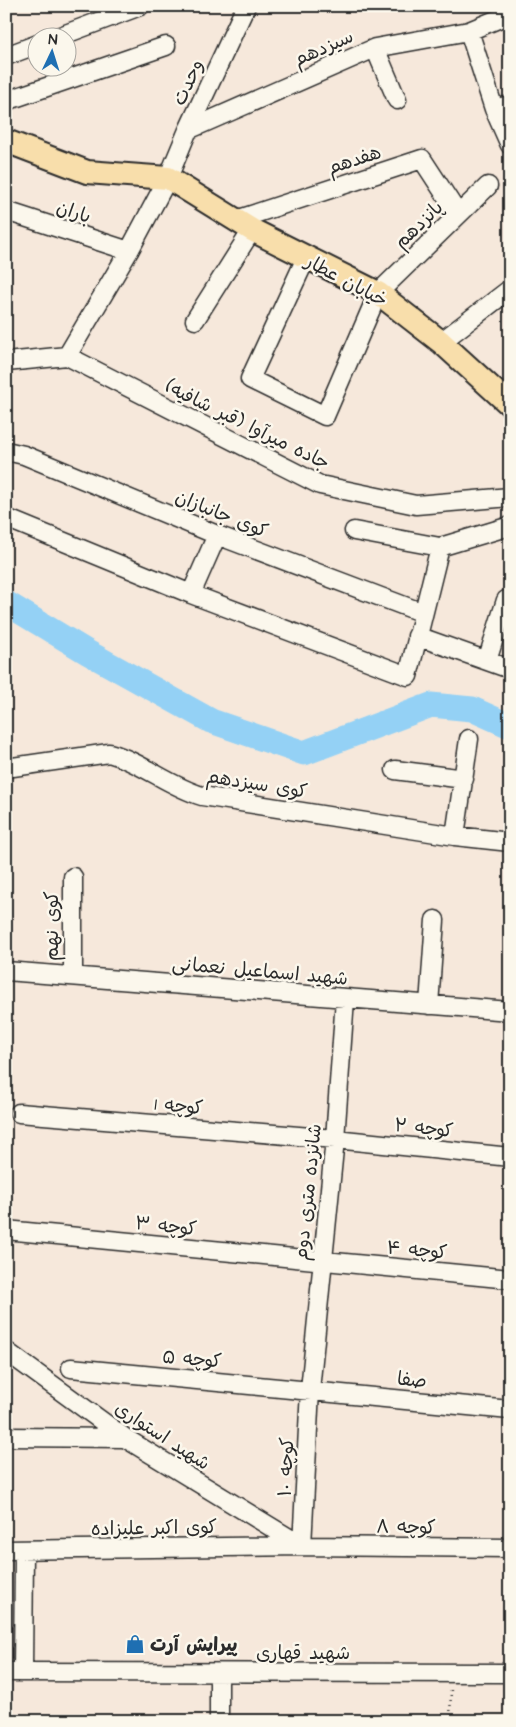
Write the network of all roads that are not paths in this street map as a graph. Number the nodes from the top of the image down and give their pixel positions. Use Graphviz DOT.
graph roads {
  1 [pos="140,6"];
  2 [pos="246,6"];
  3 [pos="510,14"];
  4 [pos="78,29"];
  5 [pos="469,31"];
  6 [pos="166,46"];
  7 [pos="28,48"];
  8 [pos="375,48"];
  9 [pos="6,56"];
  10 [pos="397,100"];
  11 [pos="6,101"];
  12 [pos="502,107"];
  13 [pos="188,130"];
  14 [pos="6,141"];
  15 [pos="510,145"];
  16 [pos="168,178"];
  17 [pos="488,186"];
  18 [pos="6,211"];
  19 [pos="458,214"];
  20 [pos="244,225"];
  21 [pos="130,251"];
  22 [pos="306,258"];
  23 [pos="510,289"];
  24 [pos="378,293"];
  25 [pos="195,320"];
  26 [pos="441,342"];
  27 [pos="67,356"];
  28 [pos="6,362"];
  29 [pos="510,404"];
  30 [pos="6,451"];
  31 [pos="510,497"];
  32 [pos="7,519"];
  33 [pos="510,526"];
  34 [pos="354,531"];
  35 [pos="217,535"];
  36 [pos="440,547"];
  37 [pos="191,594"];
  38 [pos="506,600"];
  39 [pos="423,613"];
  40 [pos="417,636"];
  41 [pos="487,661"];
  42 [pos="510,669"];
  43 [pos="469,739"];
  44 [pos="6,768"];
  45 [pos="395,770"];
  46 [pos="464,779"];
  47 [pos="455,836"];
  48 [pos="510,842"];
  49 [pos="73,877"];
  50 [pos="435,920"];
  51 [pos="6,971"];
  52 [pos="73,975"];
  53 [pos="345,999"];
  54 [pos="429,1006"];
  55 [pos="510,1011"];
  56 [pos="19,1113"];
  57 [pos="335,1139"];
  58 [pos="510,1157"];
  59 [pos="6,1230"];
  60 [pos="321,1262"];
  61 [pos="510,1279"];
  62 [pos="6,1351"];
  63 [pos="71,1368"];
  64 [pos="310,1390"];
  65 [pos="510,1410"];
  66 [pos="6,1438"];
  67 [pos="126,1438"];
  68 [pos="302,1546"];
  69 [pos="510,1548"];
  70 [pos="6,1550"];
  71 [pos="24,1550"];
  72 [pos="15,1672"];
  73 [pos="219,1673"];
  74 [pos="510,1673"];
  75 [pos="219,1721"];
  1 -- 4 [label="street"];
  2 -- 13 [label="street, وحدت"];
  3 -- 5 [label="street, سیزدهم"];
  5 -- 8 [label="street, سیزدهم"];
  5 -- 12 [label="street"];
  6 -- 11 [label="street"];
  7 -- 9 [label="street"];
  8 -- 10 [label="street"];
  8 -- 13 [label="street, سیزدهم"];
  12 -- 15 [label="street"];
  13 -- 16 [label="street, وحدت"];
  14 -- 16 [label="main road"];
  16 -- 20 [label="main road, خیابان عطار"];
  16 -- 21 [label="street, وحدت"];
  17 -- 19 [label="street, پانزدهم"];
  18 -- 21 [label="street, باران"];
  19 -- 20 [label="street, هفدهم"];
  19 -- 24 [label="street, پانزدهم"];
  20 -- 22 [label="main road, خیابان عطار"];
  20 -- 25 [label="street"];
  21 -- 27 [label="street, وحدت"];
  22 -- 24 [label="main road, خیابان عطار"];
  22 -- 24 [label="street"];
  23 -- 26 [label="street"];
  24 -- 26 [label="main road, خیابان عطار"];
  26 -- 29 [label="main road, خیابان عطار"];
  27 -- 28 [label="street"];
  27 -- 31 [label="street, جاده میرآوا (قبر شافیه)"];
  30 -- 35 [label="street, کوی جانبازان"];
  32 -- 37 [label="street"];
  33 -- 36 [label="street"];
  34 -- 36 [label="street"];
  35 -- 37 [label="street"];
  35 -- 39 [label="street, کوی جانبازان"];
  36 -- 39 [label="street"];
  37 -- 40 [label="street"];
  38 -- 41 [label="street"];
  39 -- 40 [label="street"];
  40 -- 41 [label="street"];
  41 -- 42 [label="street"];
  43 -- 46 [label="street"];
  44 -- 47 [label="street, کوی سیزدهم"];
  45 -- 46 [label="street"];
  46 -- 47 [label="street"];
  47 -- 48 [label="street, کوی سیزدهم"];
  49 -- 52 [label="street, کوی نهم"];
  50 -- 54 [label="street"];
  51 -- 52 [label="street, شهید اسماعیل نعمانی"];
  52 -- 53 [label="street, شهید اسماعیل نعمانی"];
  53 -- 54 [label="street, شهید اسماعیل نعمانی"];
  53 -- 57 [label="street, شانزده متری دوم"];
  54 -- 55 [label="street, شهید اسماعیل نعمانی"];
  56 -- 57 [label="street, کوچه 1"];
  57 -- 58 [label="street, کوچه ۲"];
  57 -- 60 [label="street, شانزده متری دوم"];
  59 -- 60 [label="street, کوچه ۳"];
  60 -- 61 [label="street, کوچه ۴"];
  60 -- 64 [label="street, شانزده متری دوم"];
  62 -- 67 [label="street, شهید استواری"];
  63 -- 64 [label="street, کوچه ۵"];
  64 -- 65 [label="street, صفا"];
  64 -- 68 [label="street, کوچه ۱۰"];
  66 -- 67 [label="street"];
  67 -- 68 [label="street, شهید استواری"];
  68 -- 69 [label="street, کوچه ۸"];
  68 -- 71 [label="street, کوی اکبر علیزاده"];
  70 -- 71 [label="street, کوی اکبر علیزاده"];
  71 -- 72 [label="street"];
  72 -- 73 [label="street, شهید قهاری"];
  73 -- 74 [label="street, شهید قهاری"];
  73 -- 75 [label="street"];
}
